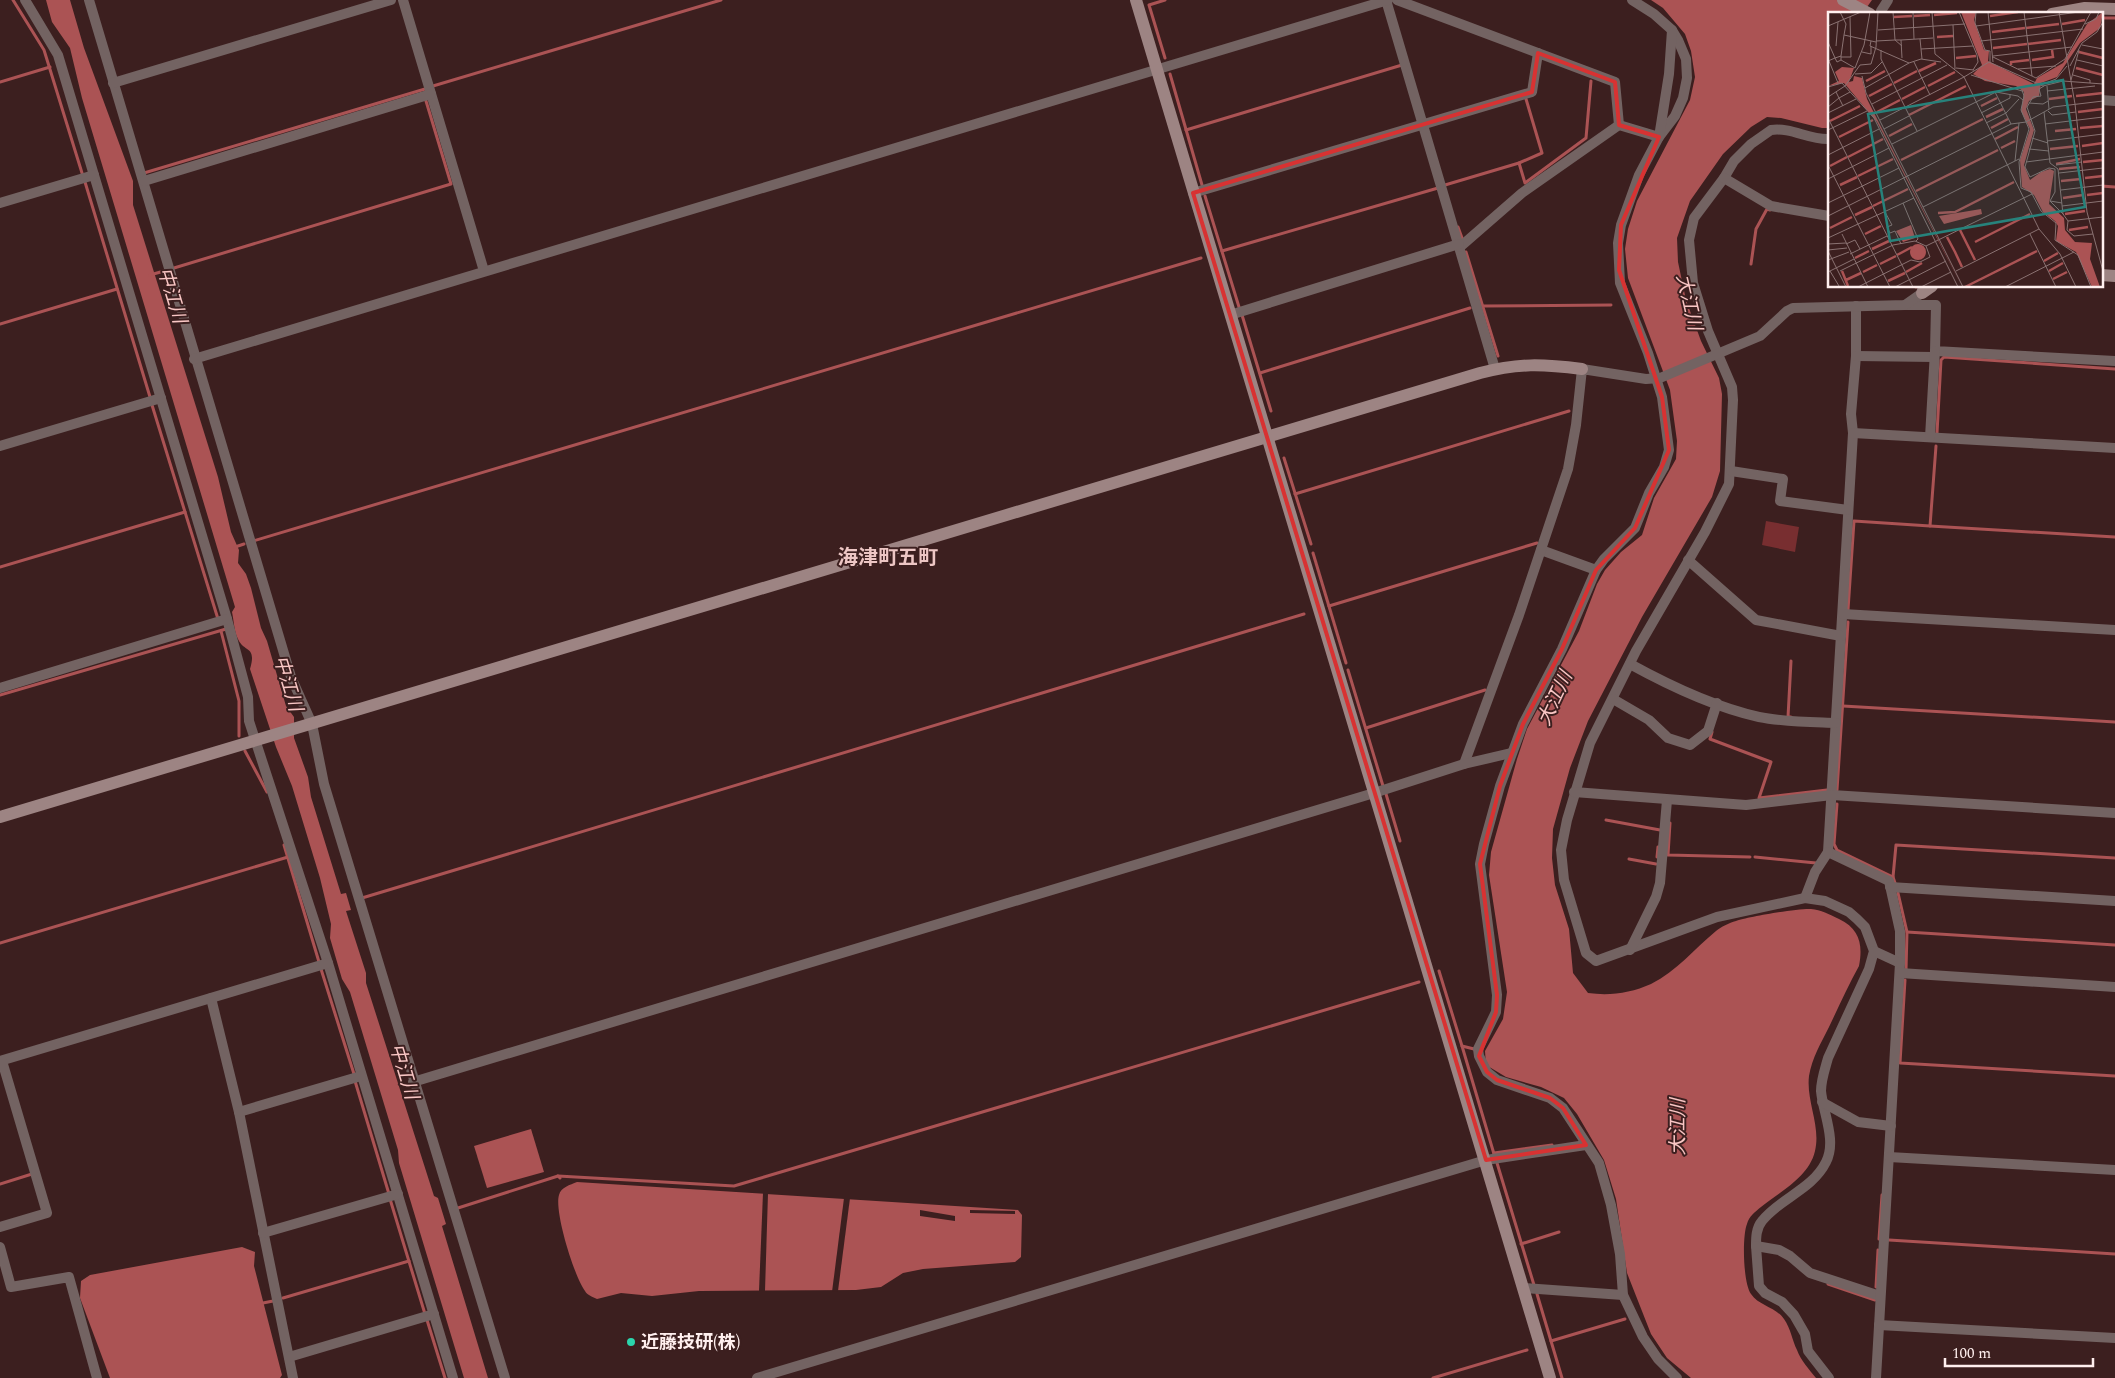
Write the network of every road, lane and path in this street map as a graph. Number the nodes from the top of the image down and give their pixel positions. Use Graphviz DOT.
graph roads {
  1 [pos="25,0"];
  2 [pos="89,0"];
  3 [pos="391,0"];
  4 [pos="403,0"];
  5 [pos="1136,0"];
  6 [pos="1387,0"];
  7 [pos="1397,0"];
  8 [pos="1632,0"];
  9 [pos="1843,0"];
  10 [pos="1888,0"];
  11 [pos="2115,9"];
  12 [pos="1875,12"];
  13 [pos="2063,12"];
  14 [pos="1672,30"];
  15 [pos="1538,53"];
  16 [pos="1156,71"];
  17 [pos="113,83"];
  18 [pos="431,94"];
  19 [pos="2102,100"];
  20 [pos="2115,101"];
  21 [pos="1423,125"];
  22 [pos="1619,125"];
  23 [pos="1659,137"];
  24 [pos="1828,139"];
  25 [pos="94,175"];
  26 [pos="1724,178"];
  27 [pos="144,181"];
  28 [pos="1193,194"];
  29 [pos="0,203"];
  30 [pos="1828,216"];
  31 [pos="1460,246"];
  32 [pos="484,271"];
  33 [pos="2102,275"];
  34 [pos="2115,276"];
  35 [pos="1925,288"];
  36 [pos="1905,304"];
  37 [pos="1856,306"];
  38 [pos="1230,315"];
  39 [pos="1716,354"];
  40 [pos="1935,354"];
  41 [pos="1856,356"];
  42 [pos="194,359"];
  43 [pos="2115,361"];
  44 [pos="1495,369"];
  45 [pos="1582,369"];
  46 [pos="1659,379"];
  47 [pos="161,398"];
  48 [pos="1854,433"];
  49 [pos="1266,436"];
  50 [pos="1930,437"];
  51 [pos="0,446"];
  52 [pos="2115,448"];
  53 [pos="1731,471"];
  54 [pos="1848,510"];
  55 [pos="1541,550"];
  56 [pos="1688,560"];
  57 [pos="1596,570"];
  58 [pos="1843,614"];
  59 [pos="227,619"];
  60 [pos="2115,630"];
  61 [pos="1842,636"];
  62 [pos="1630,664"];
  63 [pos="0,688"];
  64 [pos="1613,699"];
  65 [pos="1717,703"];
  66 [pos="1836,723"];
  67 [pos="308,725"];
  68 [pos="255,741"];
  69 [pos="1511,753"];
  70 [pos="1464,764"];
  71 [pos="1574,792"];
  72 [pos="1374,793"];
  73 [pos="1832,795"];
  74 [pos="1667,800"];
  75 [pos="2115,813"];
  76 [pos="0,817"];
  77 [pos="1828,852"];
  78 [pos="1890,887"];
  79 [pos="1805,898"];
  80 [pos="2115,900"];
  81 [pos="1630,950"];
  82 [pos="1874,951"];
  83 [pos="328,963"];
  84 [pos="1900,968"];
  85 [pos="2115,986"];
  86 [pos="211,998"];
  87 [pos="1,1061"];
  88 [pos="361,1076"];
  89 [pos="414,1082"];
  90 [pos="1822,1102"];
  91 [pos="239,1112"];
  92 [pos="1891,1126"];
  93 [pos="1586,1145"];
  94 [pos="1889,1157"];
  95 [pos="1486,1160"];
  96 [pos="2115,1170"];
  97 [pos="398,1194"];
  98 [pos="0,1227"];
  99 [pos="263,1233"];
  100 [pos="1756,1246"];
  101 [pos="0,1247"];
  102 [pos="3,1271"];
  103 [pos="1524,1288"];
  104 [pos="1623,1295"];
  105 [pos="1880,1296"];
  106 [pos="434,1314"];
  107 [pos="1879,1325"];
  108 [pos="2115,1338"];
  109 [pos="289,1357"];
  110 [pos="97,1378"];
  111 [pos="293,1378"];
  112 [pos="453,1378"];
  113 [pos="505,1378"];
  114 [pos="757,1378"];
  115 [pos="1550,1378"];
  116 [pos="1677,1378"];
  117 [pos="1829,1378"];
  118 [pos="1876,1378"];
  1 -- 25 [label="street"];
  2 -- 17 [label="street"];
  3 -- 17 [label="street"];
  4 -- 18 [label="street"];
  5 -- 16 [label="street"];
  6 -- 16 [label="street"];
  6 -- 21 [label="street"];
  7 -- 15 [label="street"];
  8 -- 14 [label="street"];
  9 -- 12 [label="street"];
  10 -- 12 [label="street"];
  11 -- 13 [label="street"];
  14 -- 23 [label="street"];
  14 -- 23 [label="street"];
  15 -- 21 [label="street"];
  15 -- 22 [label="street"];
  16 -- 28 [label="street"];
  16 -- 32 [label="street"];
  17 -- 27 [label="street"];
  18 -- 27 [label="street"];
  18 -- 32 [label="street"];
  19 -- 20 [label="street"];
  21 -- 28 [label="street"];
  21 -- 31 [label="street"];
  22 -- 23 [label="street"];
  22 -- 31 [label="street"];
  23 -- 46 [label="street"];
  24 -- 26 [label="street"];
  25 -- 29 [label="street"];
  25 -- 47 [label="street"];
  26 -- 30 [label="street"];
  26 -- 39 [label="street"];
  27 -- 42 [label="street"];
  28 -- 38 [label="street"];
  31 -- 38 [label="street"];
  31 -- 44 [label="street"];
  32 -- 42 [label="street"];
  33 -- 34 [label="street"];
  35 -- 36 [label="street"];
  36 -- 37 [label="street"];
  36 -- 40 [label="street"];
  37 -- 39 [label="street"];
  37 -- 41 [label="street"];
  38 -- 49 [label="street"];
  39 -- 46 [label="street"];
  39 -- 53 [label="street"];
  40 -- 41 [label="street"];
  40 -- 43 [label="street"];
  40 -- 50 [label="street"];
  41 -- 48 [label="street"];
  42 -- 67 [label="street"];
  44 -- 45 [label="street"];
  44 -- 49 [label="street"];
  45 -- 46 [label="street"];
  45 -- 55 [label="street"];
  46 -- 57 [label="street"];
  47 -- 51 [label="street"];
  47 -- 59 [label="street"];
  48 -- 50 [label="street"];
  48 -- 54 [label="street"];
  49 -- 67 [label="street"];
  49 -- 72 [label="street"];
  50 -- 52 [label="street"];
  53 -- 54 [label="street"];
  53 -- 56 [label="street"];
  54 -- 58 [label="street"];
  55 -- 57 [label="street"];
  55 -- 70 [label="street"];
  56 -- 61 [label="street"];
  56 -- 62 [label="street"];
  57 -- 69 [label="street"];
  58 -- 60 [label="street"];
  58 -- 61 [label="street"];
  59 -- 63 [label="street"];
  59 -- 68 [label="street"];
  61 -- 66 [label="street"];
  62 -- 64 [label="street"];
  62 -- 65 [label="street"];
  64 -- 65 [label="street"];
  64 -- 71 [label="street"];
  65 -- 66 [label="street"];
  66 -- 73 [label="street"];
  67 -- 68 [label="street"];
  67 -- 89 [label="street"];
  68 -- 76 [label="street"];
  68 -- 83 [label="street"];
  69 -- 70 [label="street"];
  69 -- 93 [label="street"];
  70 -- 72 [label="street"];
  71 -- 74 [label="street"];
  71 -- 81 [label="street"];
  72 -- 89 [label="street"];
  72 -- 95 [label="street"];
  73 -- 74 [label="street"];
  73 -- 75 [label="street"];
  73 -- 77 [label="street"];
  74 -- 81 [label="street"];
  77 -- 78 [label="street"];
  77 -- 79 [label="street"];
  78 -- 80 [label="street"];
  78 -- 84 [label="street"];
  79 -- 81 [label="street"];
  79 -- 82 [label="street"];
  82 -- 84 [label="street"];
  82 -- 90 [label="street"];
  83 -- 86 [label="street"];
  83 -- 88 [label="street"];
  84 -- 85 [label="street"];
  84 -- 92 [label="street"];
  86 -- 87 [label="street"];
  86 -- 91 [label="street"];
  87 -- 98 [label="street"];
  88 -- 91 [label="street"];
  88 -- 97 [label="street"];
  89 -- 113 [label="street"];
  90 -- 92 [label="street"];
  90 -- 100 [label="street"];
  91 -- 99 [label="street"];
  92 -- 94 [label="street"];
  93 -- 95 [label="street"];
  93 -- 104 [label="street"];
  94 -- 96 [label="street"];
  94 -- 105 [label="street"];
  95 -- 103 [label="street"];
  95 -- 114 [label="street"];
  97 -- 99 [label="street"];
  97 -- 106 [label="street"];
  99 -- 109 [label="street"];
  100 -- 105 [label="street"];
  100 -- 117 [label="street"];
  101 -- 102 [label="street"];
  102 -- 110 [label="street"];
  103 -- 104 [label="street"];
  103 -- 115 [label="street"];
  104 -- 116 [label="street"];
  105 -- 107 [label="street"];
  106 -- 109 [label="street"];
  106 -- 112 [label="street"];
  107 -- 108 [label="street"];
  107 -- 118 [label="street"];
  109 -- 111 [label="street"];
}
